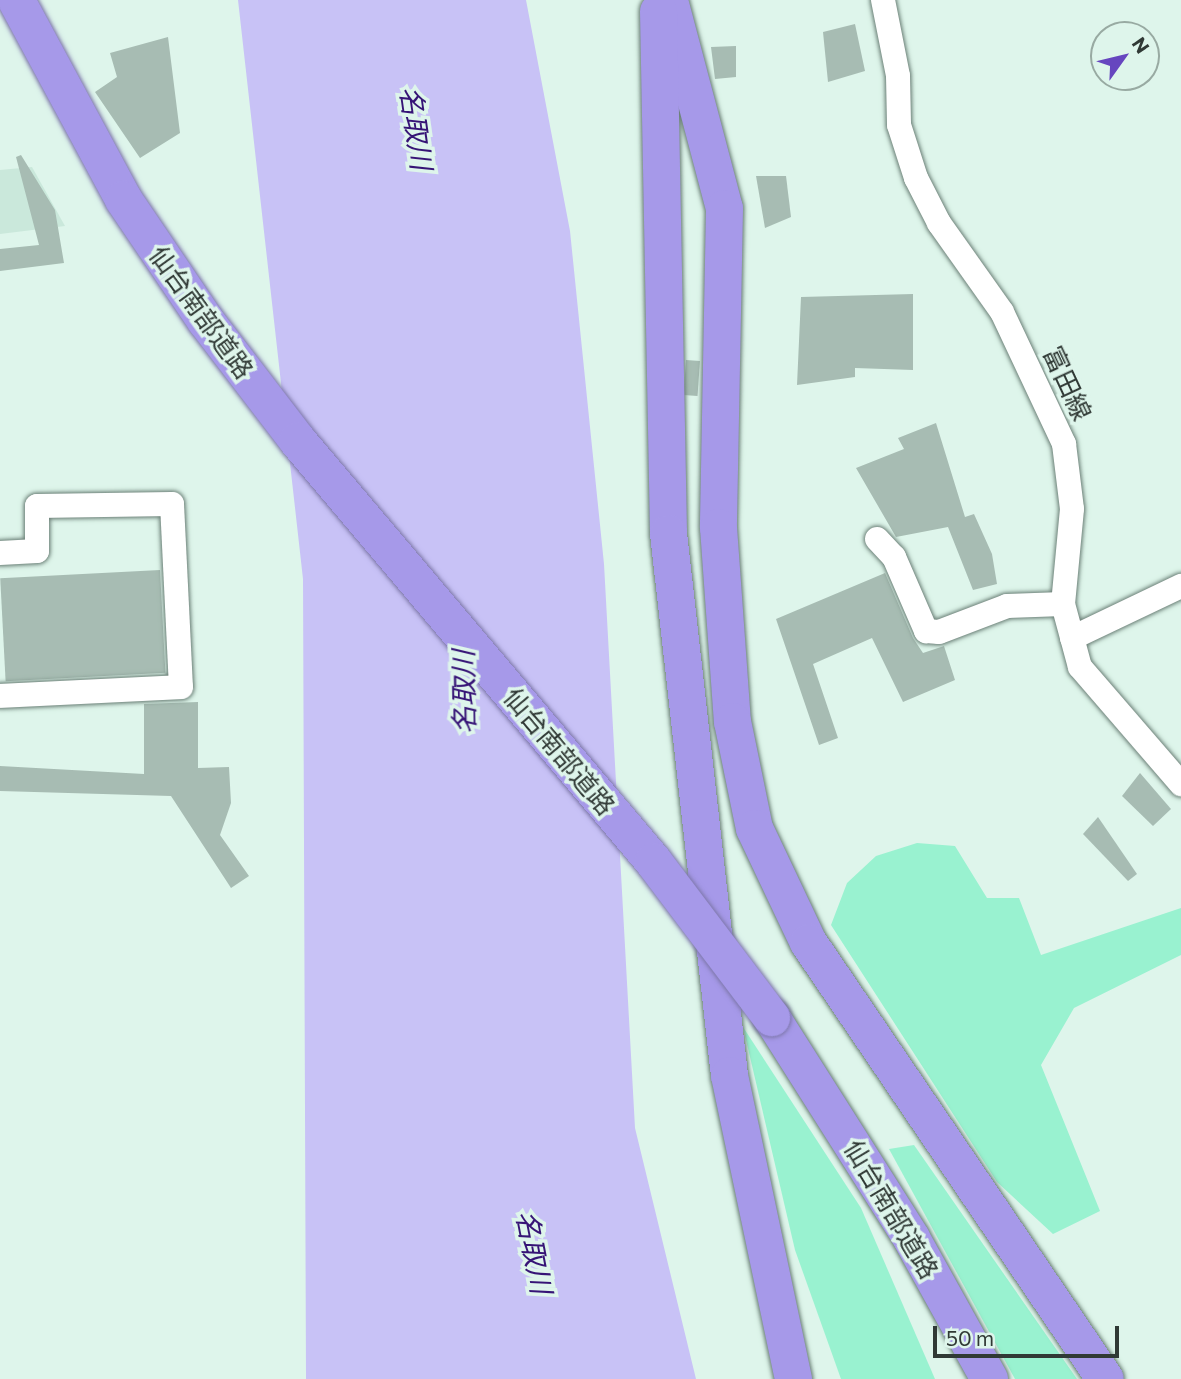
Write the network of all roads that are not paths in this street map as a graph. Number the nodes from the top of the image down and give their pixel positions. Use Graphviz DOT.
graph roads {
  1 [pos="16,0"];
  2 [pos="658,0"];
  3 [pos="669,0"];
  4 [pos="883,0"];
  5 [pos="877,539"];
  6 [pos="0,553"];
  7 [pos="1181,586"];
  8 [pos="1063,604"];
  9 [pos="1072,638"];
  10 [pos="0,696"];
  11 [pos="1181,784"];
  12 [pos="793,1379"];
  13 [pos="989,1379"];
  14 [pos="1105,1379"];
  1 -- 13 [label="highway, 仙台南部道路, bridge"];
  2 -- 12 [label="highway"];
  3 -- 14 [label="highway"];
  4 -- 8 [label="street, 富田線"];
  5 -- 8 [label="street"];
  6 -- 10 [label="street"];
  7 -- 9 [label="street"];
  8 -- 9 [label="street, 富田線"];
  9 -- 11 [label="street, 富田線"];
}
